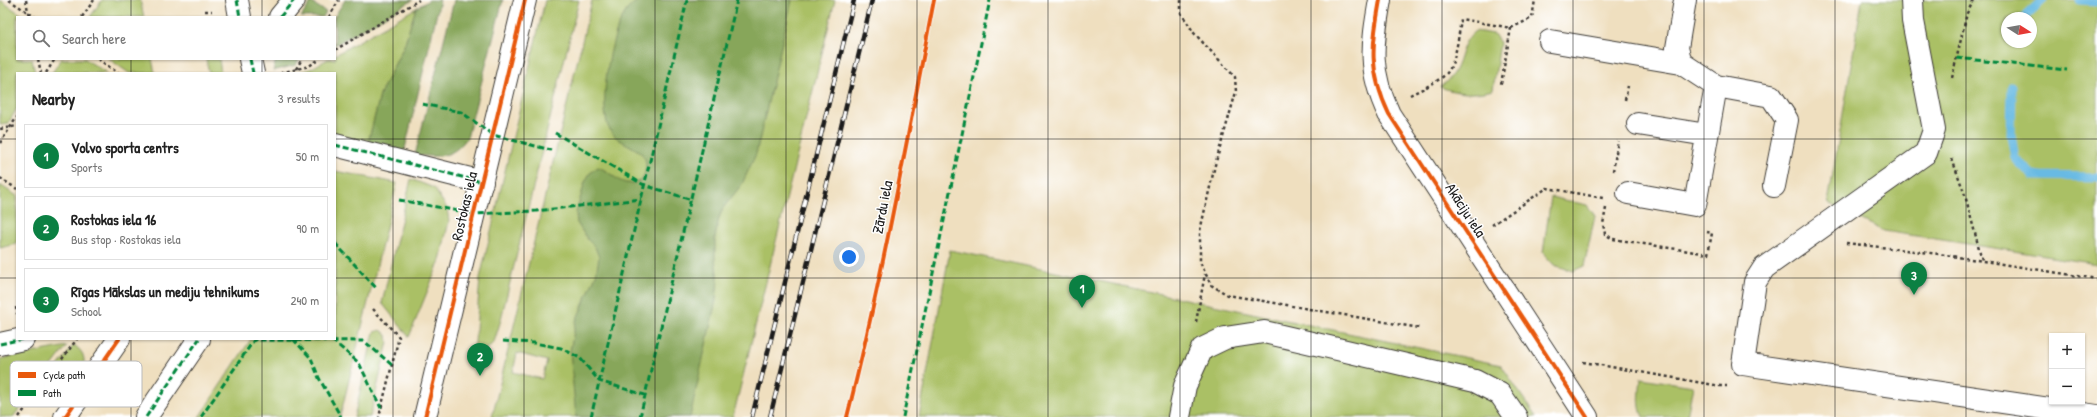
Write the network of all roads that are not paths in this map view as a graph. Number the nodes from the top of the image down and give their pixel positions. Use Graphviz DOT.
graph roads {
  1 [pos="236,0"];
  2 [pos="294,0"];
  3 [pos="525,0"];
  4 [pos="1380,0"];
  5 [pos="1685,0"];
  6 [pos="1912,0"];
  7 [pos="240,16"];
  8 [pos="281,16"];
  9 [pos="1550,40"];
  10 [pos="250,60"];
  11 [pos="1681,63"];
  12 [pos="253,72"];
  13 [pos="1716,86"];
  14 [pos="1638,124"];
  15 [pos="1707,135"];
  16 [pos="336,145"];
  17 [pos="482,182"];
  18 [pos="1774,186"];
  19 [pos="1618,196"];
  20 [pos="18,340"];
  21 [pos="118,340"];
  22 [pos="198,340"];
  23 [pos="0,344"];
  24 [pos="104,361"];
  25 [pos="72,407"];
  26 [pos="2097,416"];
  27 [pos="65,417"];
  28 [pos="146,417"];
  29 [pos="425,417"];
  30 [pos="1179,417"];
  31 [pos="1516,417"];
  32 [pos="1588,417"];
  1 -- 7 [label="street"];
  2 -- 8 [label="street"];
  3 -- 17 [label="street, Rostokas iela"];
  4 -- 32 [label="street, Akāciju iela"];
  5 -- 11 [label="street"];
  6 -- 26 [label="street"];
  9 -- 11 [label="street"];
  10 -- 12 [label="street"];
  11 -- 13 [label="street"];
  13 -- 15 [label="street"];
  13 -- 18 [label="street"];
  14 -- 15 [label="street"];
  15 -- 19 [label="street"];
  16 -- 17 [label="street"];
  17 -- 29 [label="street, Rostokas iela"];
  20 -- 23 [label="street"];
  21 -- 24 [label="street"];
  22 -- 28 [label="street"];
  25 -- 27 [label="street"];
  30 -- 31 [label="street"];
}
